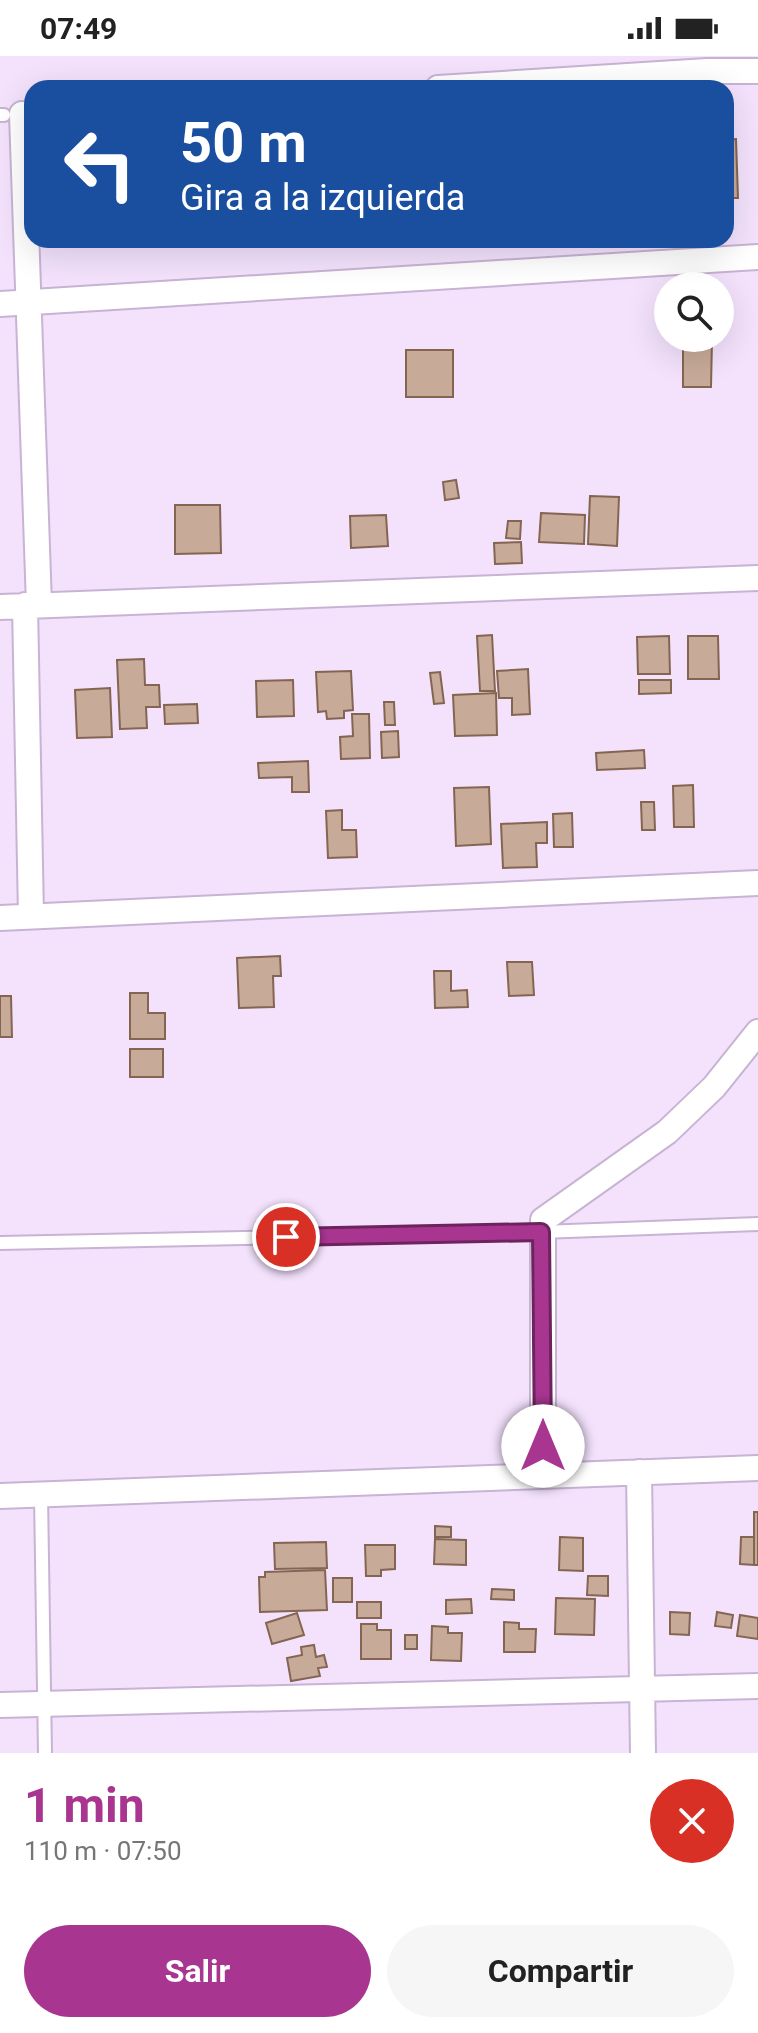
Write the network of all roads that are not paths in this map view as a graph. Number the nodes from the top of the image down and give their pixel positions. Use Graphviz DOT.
graph roads {
  1 [pos="708,64"];
  2 [pos="758,71"];
  3 [pos="528,80"];
  4 [pos="15,114"];
  5 [pos="24,245"];
  6 [pos="24,248"];
  7 [pos="758,257"];
  8 [pos="28,303"];
  9 [pos="0,304"];
  10 [pos="758,578"];
  11 [pos="32,605"];
  12 [pos="0,607"];
  13 [pos="758,883"];
  14 [pos="31,916"];
  15 [pos="0,918"];
  16 [pos="758,1032"];
  17 [pos="758,1224"];
  18 [pos="541,1232"];
  19 [pos="0,1243"];
  20 [pos="758,1468"];
  21 [pos="639,1472"];
  22 [pos="543,1476"];
  23 [pos="41,1495"];
  24 [pos="0,1496"];
  25 [pos="758,1686"];
  26 [pos="642,1689"];
  27 [pos="44,1704"];
  28 [pos="0,1705"];
  29 [pos="45,1753"];
  30 [pos="643,1753"];
  1 -- 2 [label="street"];
  1 -- 3 [label="street"];
  4 -- 5 [label="street"];
  6 -- 8 [label="street"];
  7 -- 8 [label="street"];
  8 -- 9 [label="street"];
  8 -- 11 [label="street"];
  10 -- 11 [label="street"];
  11 -- 12 [label="street"];
  11 -- 14 [label="street"];
  13 -- 14 [label="street"];
  14 -- 15 [label="street"];
  16 -- 18 [label="street"];
  17 -- 18 [label="lane"];
  18 -- 19 [label="lane"];
  18 -- 22 [label="street"];
  20 -- 21 [label="street"];
  21 -- 22 [label="street"];
  21 -- 26 [label="street"];
  22 -- 23 [label="street"];
  23 -- 24 [label="street"];
  23 -- 27 [label="lane"];
  25 -- 26 [label="street"];
  26 -- 27 [label="street"];
  26 -- 30 [label="street"];
  27 -- 28 [label="street"];
  27 -- 29 [label="lane"];
}
